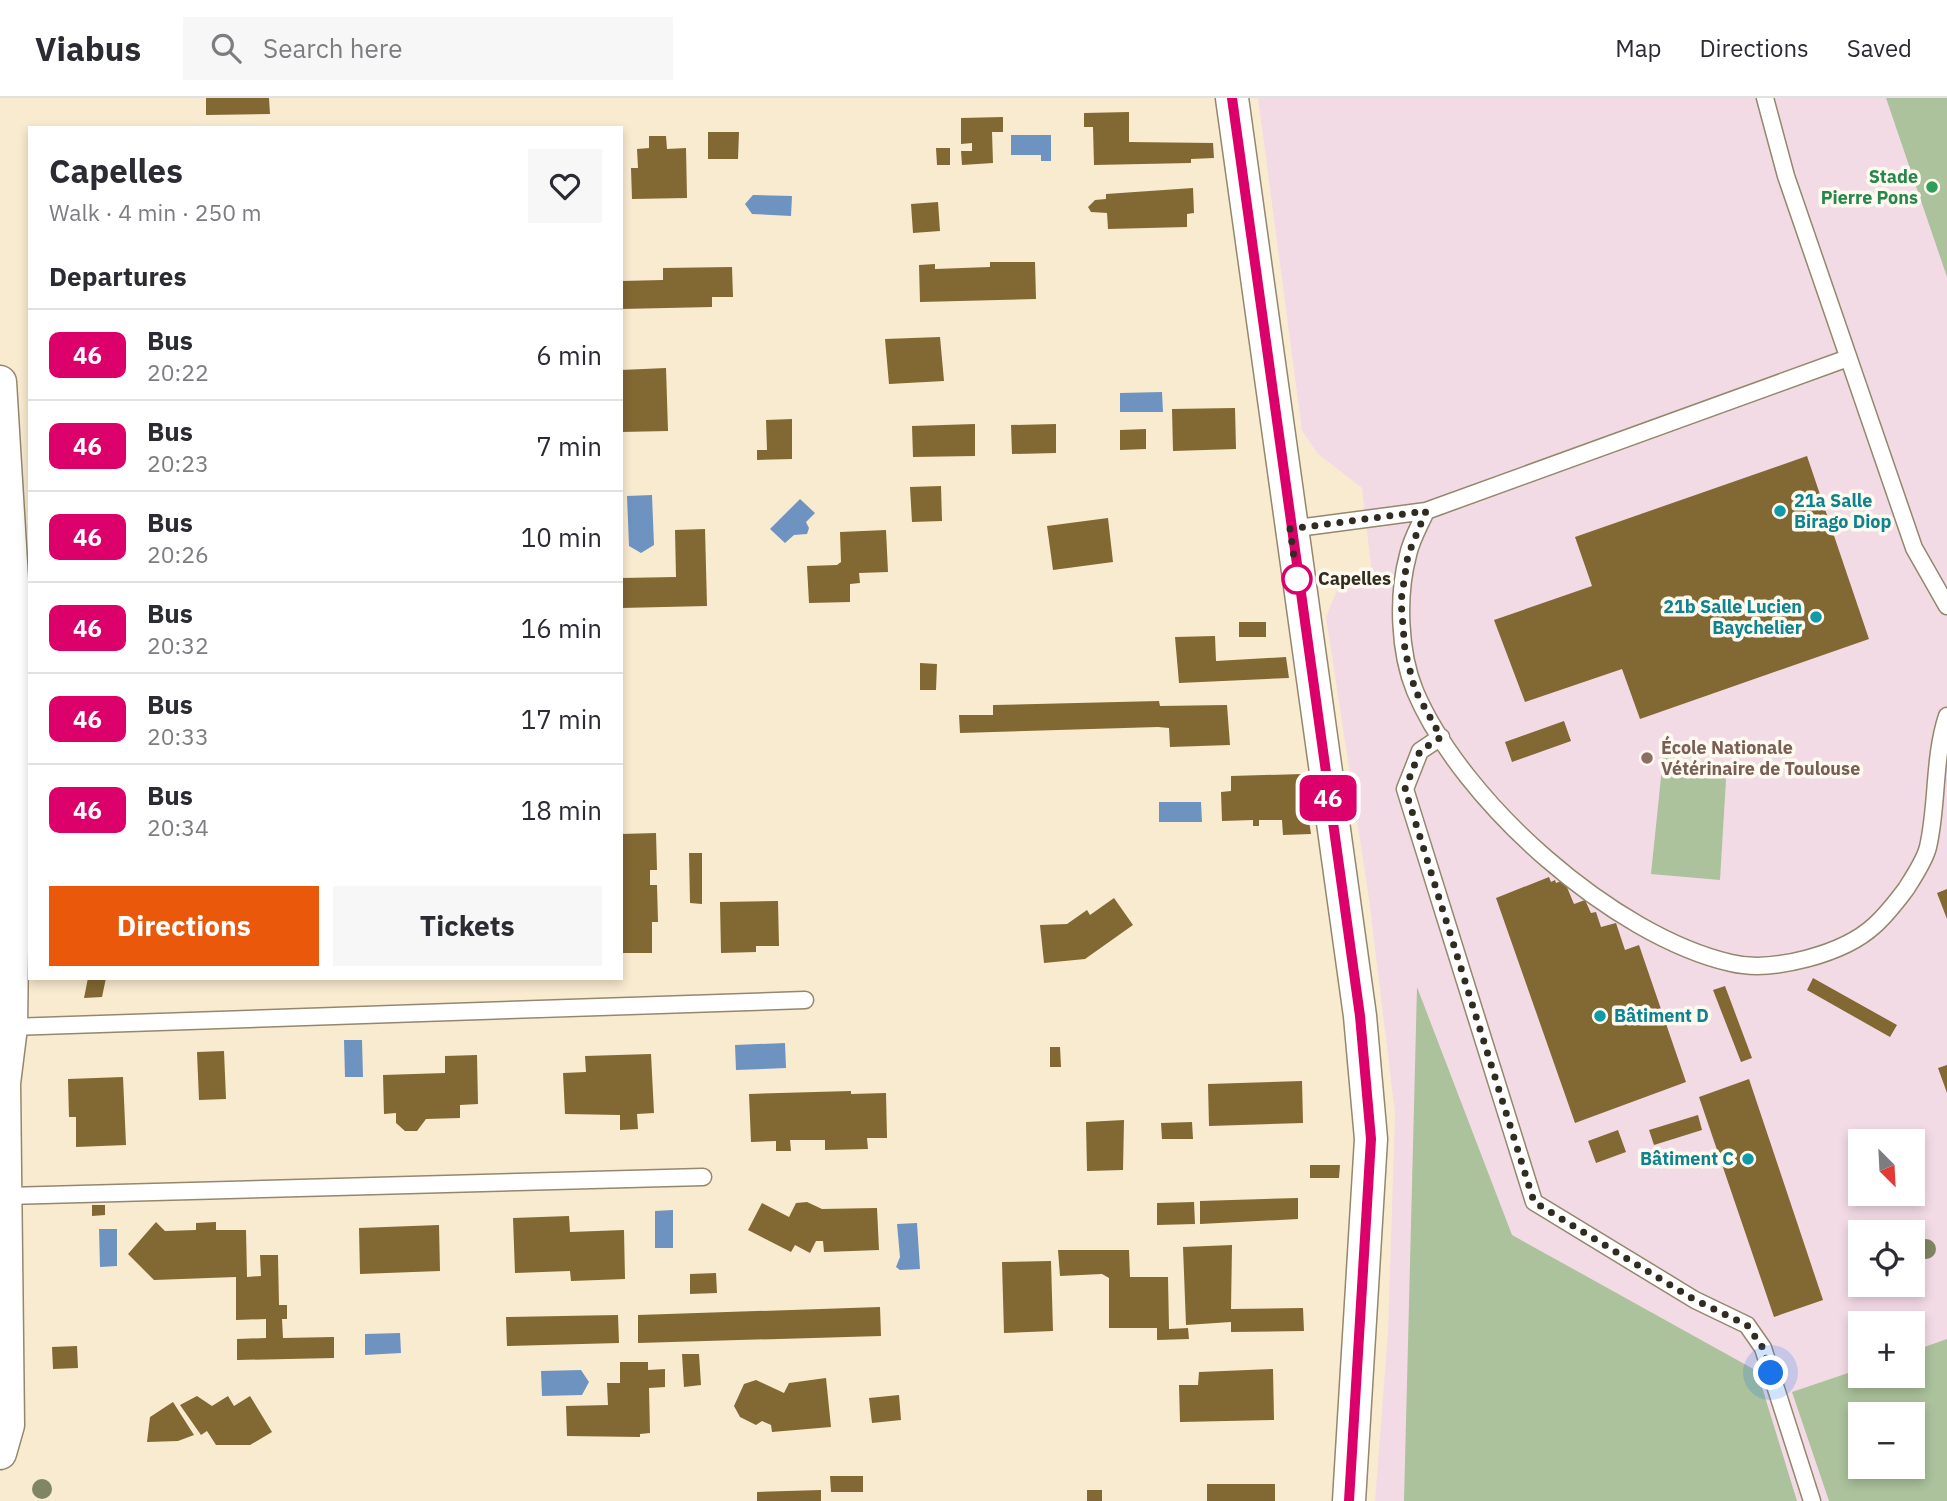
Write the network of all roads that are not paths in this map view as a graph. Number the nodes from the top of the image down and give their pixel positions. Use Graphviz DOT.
graph roads {
  1 [pos="1232,98"];
  2 [pos="1765,98"];
  3 [pos="1848,358"];
  4 [pos="0,382"];
  5 [pos="1426,511"];
  6 [pos="1290,529"];
  7 [pos="1947,606"];
  8 [pos="23,645"];
  9 [pos="1947,716"];
  10 [pos="1441,737"];
  11 [pos="805,1000"];
  12 [pos="11,1027"];
  13 [pos="703,1177"];
  14 [pos="7,1196"];
  15 [pos="0,1453"];
  16 [pos="1349,1501"];
  17 [pos="1812,1501"];
  1 -- 6 [label="street"];
  2 -- 3 [label="lane"];
  3 -- 5 [label="lane"];
  3 -- 7 [label="lane"];
  4 -- 8 [label="street"];
  5 -- 6 [label="lane"];
  5 -- 10 [label="lane"];
  6 -- 16 [label="street"];
  8 -- 12 [label="street"];
  9 -- 10 [label="lane"];
  10 -- 17 [label="lane"];
  11 -- 12 [label="lane"];
  12 -- 14 [label="street"];
  13 -- 14 [label="lane"];
  14 -- 15 [label="street"];
}
